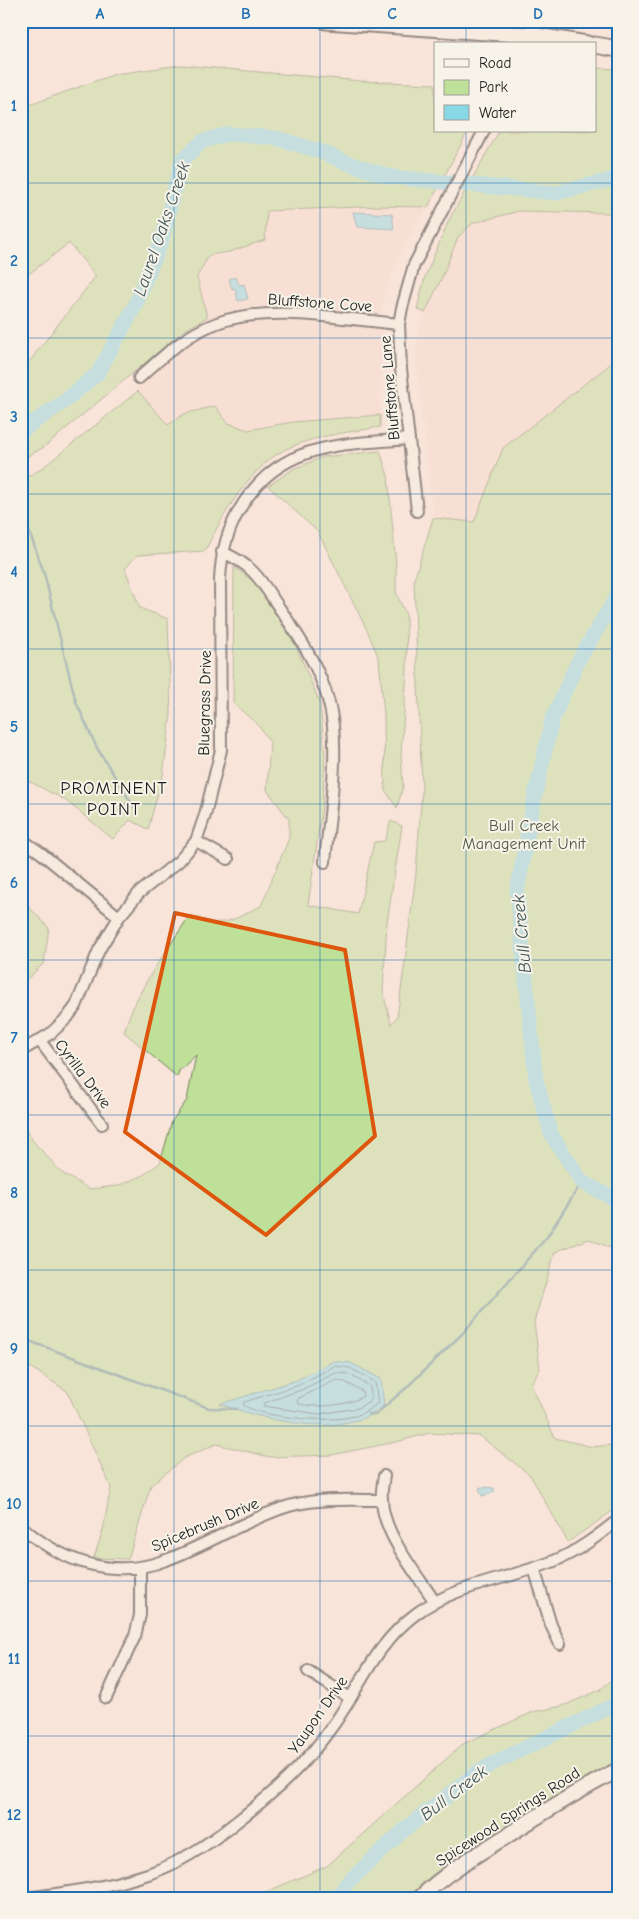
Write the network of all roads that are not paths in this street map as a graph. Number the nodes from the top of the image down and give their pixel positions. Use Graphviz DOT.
graph roads {
  1 [pos="326,21"];
  2 [pos="480,32"];
  3 [pos="532,33"];
  4 [pos="498,42"];
  5 [pos="578,42"];
  6 [pos="596,45"];
  7 [pos="618,49"];
  8 [pos="483,132"];
  9 [pos="399,324"];
  10 [pos="138,378"];
  11 [pos="409,439"];
  12 [pos="417,512"];
  13 [pos="222,552"];
  14 [pos="21,839"];
  15 [pos="196,841"];
  16 [pos="228,860"];
  17 [pos="325,862"];
  18 [pos="119,916"];
  19 [pos="40,1041"];
  20 [pos="21,1052"];
  21 [pos="102,1124"];
  22 [pos="384,1476"];
  23 [pos="381,1500"];
  24 [pos="618,1520"];
  25 [pos="22,1527"];
  26 [pos="140,1567"];
  27 [pos="534,1568"];
  28 [pos="435,1602"];
  29 [pos="560,1644"];
  30 [pos="308,1671"];
  31 [pos="106,1698"];
  32 [pos="350,1698"];
  33 [pos="618,1770"];
  34 [pos="25,1898"];
  35 [pos="420,1898"];
  1 -- 2 [label="highway"];
  2 -- 3 [label="highway"];
  2 -- 4 [label="highway"];
  3 -- 5 [label="highway"];
  6 -- 7 [label="highway"];
  8 -- 9 [label="street, Bluffstone Lane"];
  9 -- 10 [label="street, Bluffstone Cove"];
  9 -- 11 [label="street, Bluffstone Lane"];
  11 -- 12 [label="street, Bluffstone Lane"];
  11 -- 13 [label="street, Bluegrass Drive"];
  13 -- 15 [label="street, Bluegrass Drive"];
  13 -- 17 [label="street"];
  14 -- 18 [label="street"];
  15 -- 16 [label="street"];
  15 -- 18 [label="street, Bluegrass Drive"];
  18 -- 19 [label="street, Bluegrass Drive"];
  19 -- 20 [label="street, Bluegrass Drive"];
  19 -- 21 [label="street, Cyrilla Drive"];
  22 -- 23 [label="street"];
  23 -- 26 [label="street, Spicebrush Drive"];
  23 -- 28 [label="street"];
  24 -- 27 [label="street, Yaupon Drive"];
  25 -- 26 [label="street, Spicebrush Drive"];
  26 -- 31 [label="street"];
  27 -- 28 [label="street, Yaupon Drive"];
  27 -- 29 [label="street"];
  28 -- 32 [label="street, Yaupon Drive"];
  30 -- 32 [label="street"];
  32 -- 34 [label="street, Yaupon Drive"];
  33 -- 35 [label="main road, Spicewood Springs Road"];
}
